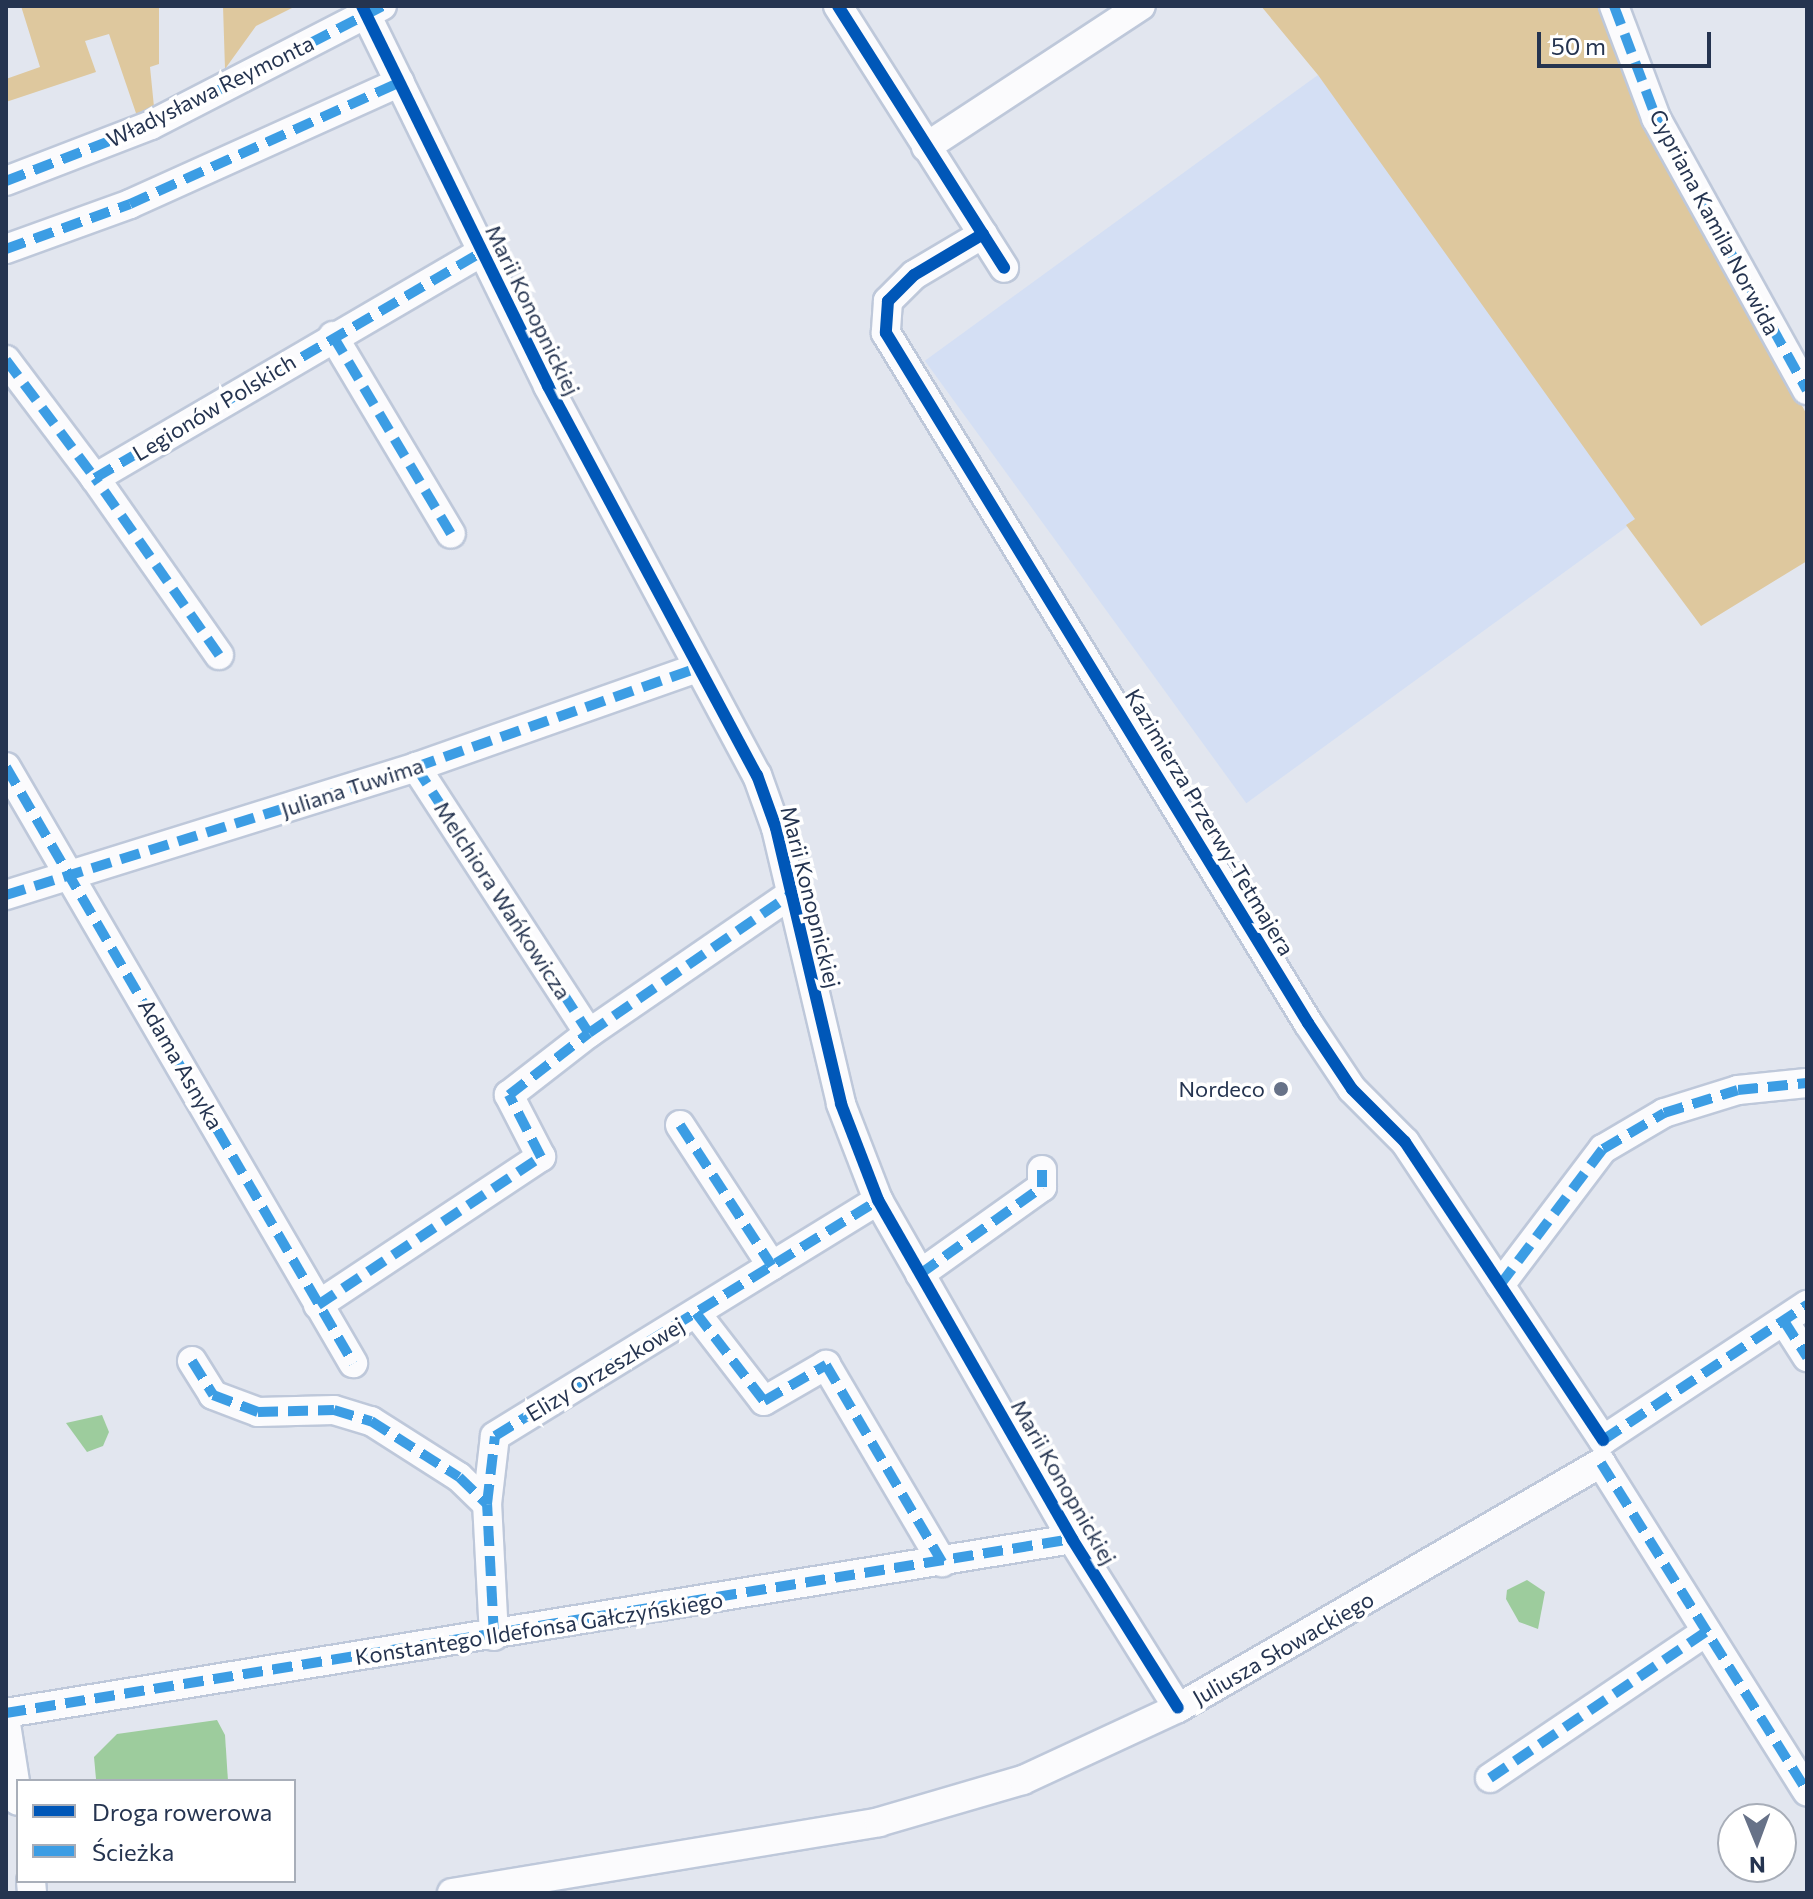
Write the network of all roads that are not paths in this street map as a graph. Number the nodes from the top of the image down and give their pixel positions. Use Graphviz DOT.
graph roads {
  1 [pos="838,6"];
  2 [pos="1141,6"];
  3 [pos="1614,6"];
  4 [pos="370,9"];
  5 [pos="400,82"];
  6 [pos="926,147"];
  7 [pos="6,181"];
  8 [pos="983,234"];
  9 [pos="6,249"];
  10 [pos="481,252"];
  11 [pos="1004,268"];
  12 [pos="333,336"];
  13 [pos="6,360"];
  14 [pos="1807,390"];
  15 [pos="95,478"];
  16 [pos="451,534"];
  17 [pos="219,655"];
  18 [pos="695,669"];
  19 [pos="6,767"];
  20 [pos="416,767"];
  21 [pos="71,875"];
  22 [pos="6,895"];
  23 [pos="790,895"];
  24 [pos="589,1033"];
  25 [pos="1807,1083"];
  26 [pos="680,1125"];
  27 [pos="1042,1170"];
  28 [pos="878,1200"];
  29 [pos="772,1266"];
  30 [pos="920,1274"];
  31 [pos="1500,1285"];
  32 [pos="318,1305"];
  33 [pos="696,1313"];
  34 [pos="1796,1313"];
  35 [pos="1807,1357"];
  36 [pos="192,1361"];
  37 [pos="353,1363"];
  38 [pos="1602,1451"];
  39 [pos="487,1504"];
  40 [pos="1072,1539"];
  41 [pos="942,1562"];
  42 [pos="1706,1632"];
  43 [pos="494,1636"];
  44 [pos="1178,1708"];
  45 [pos="6,1713"];
  46 [pos="6,1724"];
  47 [pos="1490,1778"];
  48 [pos="16,1788"];
  49 [pos="1807,1792"];
  50 [pos="452,1893"];
  1 -- 6 [label="street"];
  2 -- 6 [label="street"];
  3 -- 14 [label="street, Cypriana Kamila Norwida"];
  4 -- 5 [label="street, Marii Konopnickiej"];
  4 -- 7 [label="street, Władysława Reymonta"];
  5 -- 9 [label="street"];
  5 -- 10 [label="street, Marii Konopnickiej"];
  6 -- 8 [label="street"];
  8 -- 11 [label="street"];
  8 -- 31 [label="street, Kazimierza Przerwy-Tetmajera"];
  10 -- 12 [label="street, Legionów Polskich"];
  10 -- 18 [label="street, Marii Konopnickiej"];
  12 -- 15 [label="street, Legionów Polskich"];
  12 -- 16 [label="street"];
  13 -- 15 [label="street"];
  15 -- 17 [label="street"];
  18 -- 20 [label="street, Juliana Tuwima"];
  18 -- 23 [label="street, Marii Konopnickiej"];
  19 -- 21 [label="street, Adama Asnyka"];
  20 -- 21 [label="street, Juliana Tuwima"];
  20 -- 24 [label="street, Melchiora Wańkowicza"];
  21 -- 22 [label="street, Juliana Tuwima"];
  21 -- 32 [label="street, Adama Asnyka"];
  23 -- 24 [label="street"];
  23 -- 28 [label="street, Marii Konopnickiej"];
  24 -- 32 [label="street"];
  25 -- 31 [label="street"];
  26 -- 29 [label="street"];
  27 -- 30 [label="street"];
  28 -- 29 [label="street, Elizy Orzeszkowej"];
  28 -- 30 [label="street, Marii Konopnickiej"];
  29 -- 33 [label="street, Elizy Orzeszkowej"];
  30 -- 40 [label="street, Marii Konopnickiej"];
  31 -- 38 [label="street, Kazimierza Przerwy-Tetmajera"];
  32 -- 37 [label="street, Adama Asnyka"];
  33 -- 39 [label="street, Elizy Orzeszkowej"];
  33 -- 41 [label="street"];
  34 -- 35 [label="street"];
  34 -- 38 [label="street, Juliusza Słowackiego"];
  36 -- 39 [label="street"];
  38 -- 42 [label="street, Kazimierza Przerwy-Tetmajera"];
  38 -- 44 [label="street, Juliusza Słowackiego"];
  39 -- 43 [label="street, Elizy Orzeszkowej"];
  40 -- 41 [label="street, Konstantego Ildefonsa Gałczyńskiego"];
  40 -- 44 [label="street, Marii Konopnickiej"];
  41 -- 43 [label="street, Konstantego Ildefonsa Gałczyńskiego"];
  42 -- 47 [label="street"];
  42 -- 49 [label="street, Kazimierza Przerwy-Tetmajera"];
  43 -- 45 [label="street, Konstantego Ildefonsa Gałczyńskiego"];
  44 -- 50 [label="street, Juliusza Słowackiego"];
  46 -- 48 [label="street"];
}
